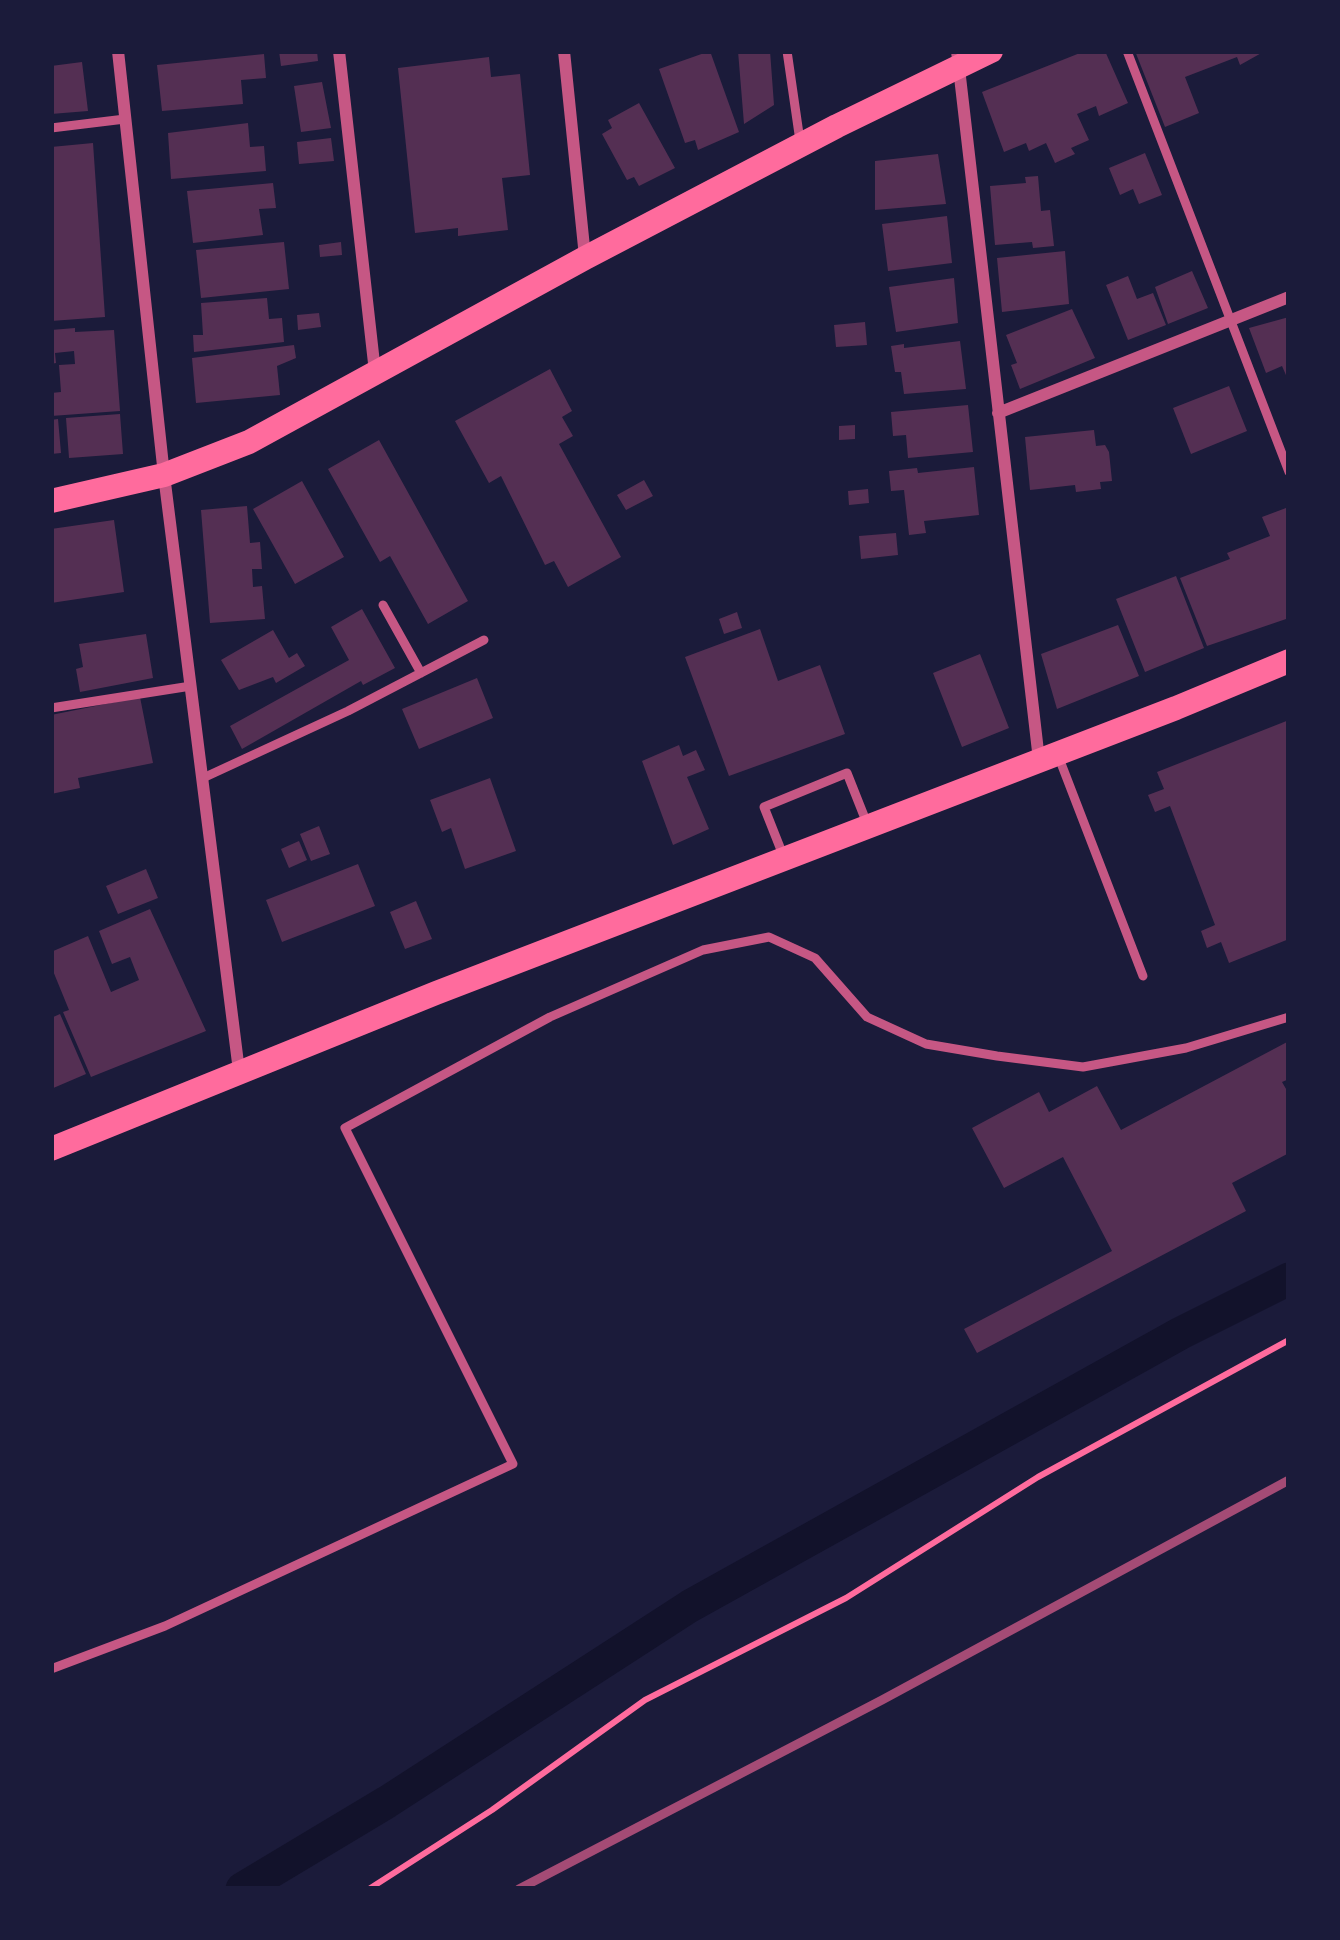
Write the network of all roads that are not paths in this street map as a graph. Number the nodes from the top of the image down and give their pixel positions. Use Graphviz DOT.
graph roads {
  1 [pos="118,51"];
  2 [pos="339,51"];
  3 [pos="563,51"];
  4 [pos="788,51"];
  5 [pos="991,51"];
  6 [pos="1127,51"];
  7 [pos="957,58"];
  8 [pos="125,119"];
  9 [pos="51,128"];
  10 [pos="800,146"];
  11 [pos="585,259"];
  12 [pos="1289,297"];
  13 [pos="1232,320"];
  14 [pos="375,373"];
  15 [pos="998,413"];
  16 [pos="1289,472"];
  17 [pos="164,475"];
  18 [pos="51,501"];
  19 [pos="383,605"];
  20 [pos="484,640"];
  21 [pos="1289,661"];
  22 [pos="422,673"];
  23 [pos="191,686"];
  24 [pos="51,708"];
  25 [pos="1048,756"];
  26 [pos="203,778"];
  27 [pos="868,826"];
  28 [pos="784,859"];
  29 [pos="1143,976"];
  30 [pos="1289,1016"];
  31 [pos="238,1072"];
  32 [pos="51,1149"];
  33 [pos="51,1670"];
  1 -- 8 [label="street"];
  2 -- 14 [label="street"];
  3 -- 11 [label="street"];
  4 -- 10 [label="lane"];
  5 -- 7 [label="main road"];
  6 -- 13 [label="lane"];
  7 -- 10 [label="main road"];
  7 -- 15 [label="street"];
  8 -- 9 [label="lane"];
  8 -- 17 [label="street"];
  10 -- 11 [label="main road"];
  11 -- 14 [label="main road"];
  12 -- 13 [label="street"];
  13 -- 15 [label="street"];
  13 -- 16 [label="lane"];
  14 -- 17 [label="main road"];
  15 -- 25 [label="street"];
  17 -- 18 [label="main road"];
  17 -- 23 [label="street"];
  19 -- 22 [label="lane"];
  20 -- 22 [label="lane"];
  21 -- 25 [label="main road"];
  22 -- 26 [label="lane"];
  23 -- 24 [label="lane"];
  23 -- 26 [label="street"];
  25 -- 27 [label="main road"];
  25 -- 29 [label="lane"];
  26 -- 31 [label="street"];
  27 -- 28 [label="main road"];
  27 -- 28 [label="lane"];
  28 -- 31 [label="main road"];
  30 -- 33 [label="lane"];
  31 -- 32 [label="main road"];
}
